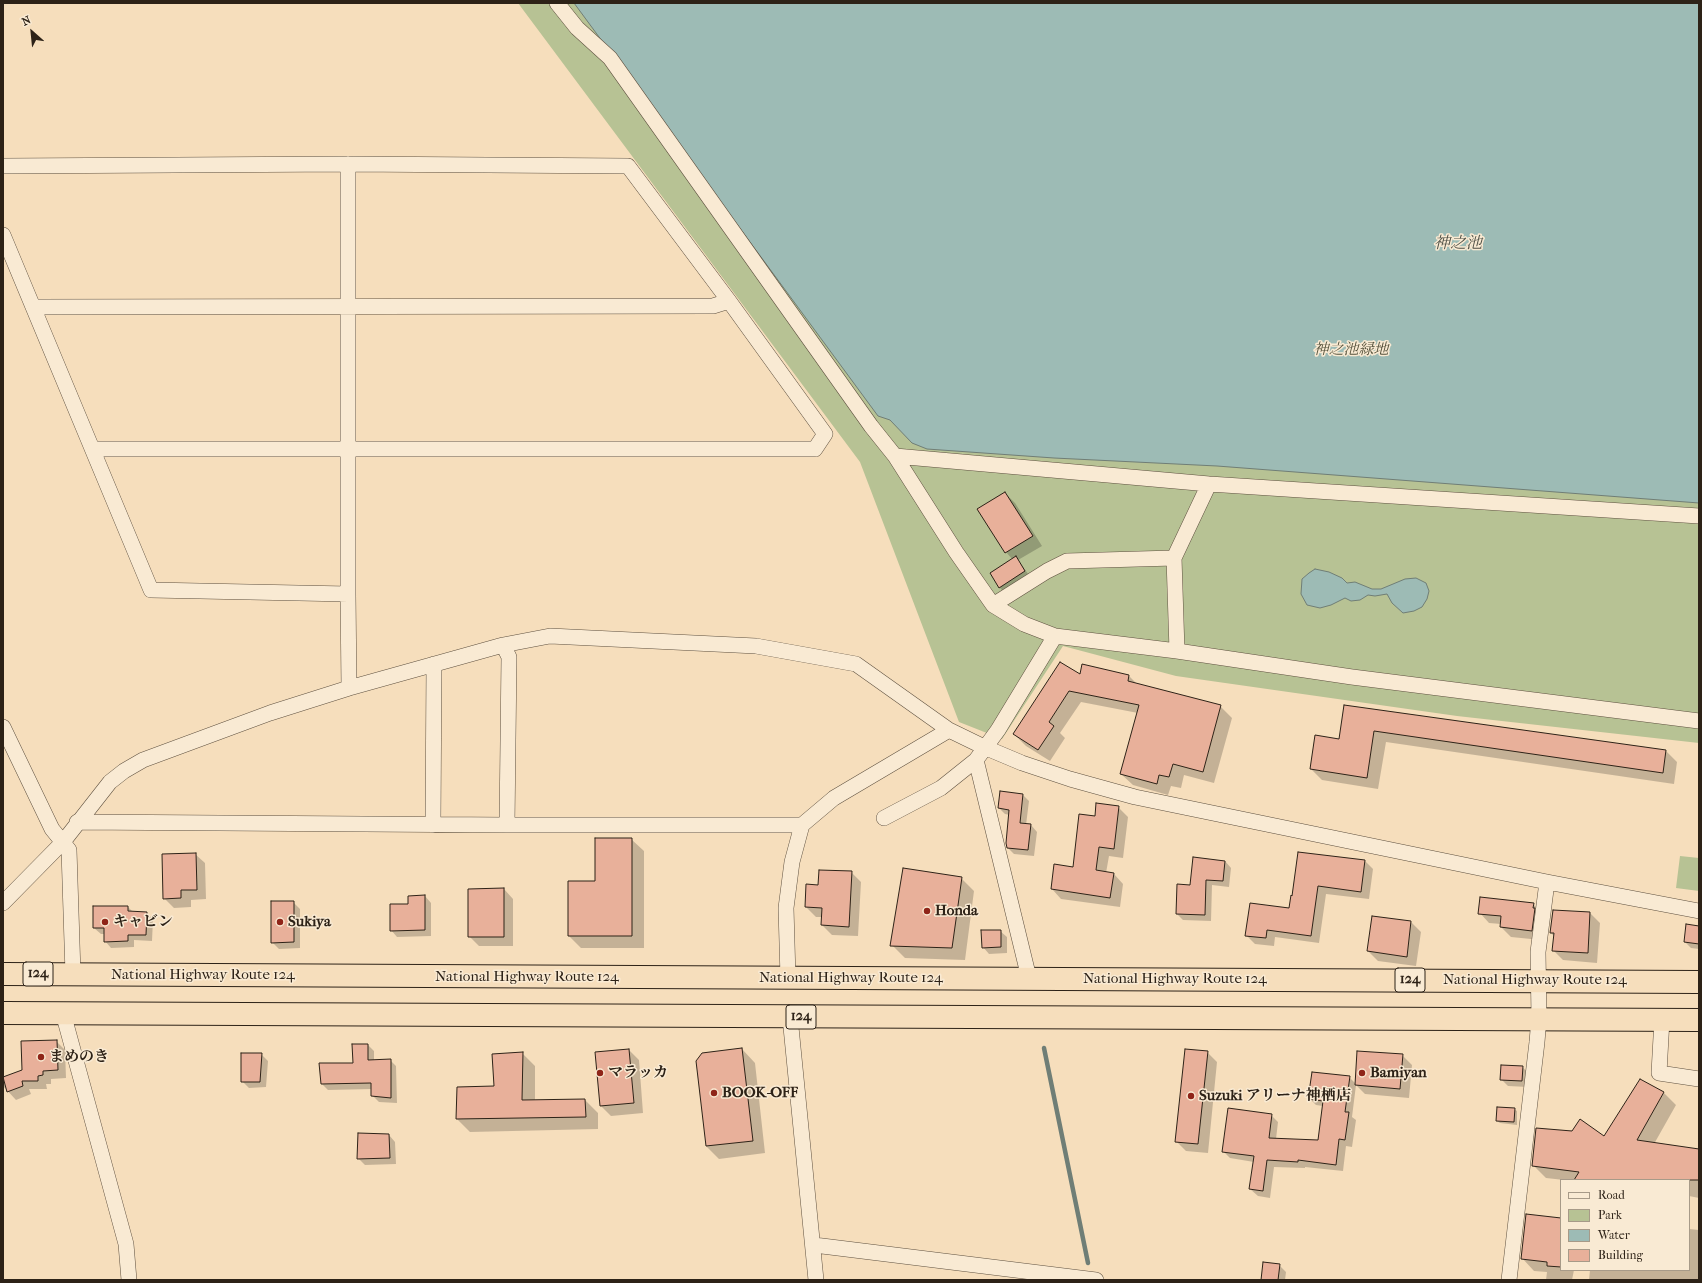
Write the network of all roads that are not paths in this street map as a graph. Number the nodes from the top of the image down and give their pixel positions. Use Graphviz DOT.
graph roads {
  1 [pos="557,3"];
  2 [pos="348,164"];
  3 [pos="3,166"];
  4 [pos="3,235"];
  5 [pos="729,300"];
  6 [pos="34,307"];
  7 [pos="348,307"];
  8 [pos="93,449"];
  9 [pos="349,449"];
  10 [pos="895,456"];
  11 [pos="1209,484"];
  12 [pos="1699,516"];
  13 [pos="1174,558"];
  14 [pos="348,594"];
  15 [pos="993,605"];
  16 [pos="1055,636"];
  17 [pos="503,645"];
  18 [pos="1177,651"];
  19 [pos="434,664"];
  20 [pos="349,688"];
  21 [pos="1699,721"];
  22 [pos="3,727"];
  23 [pos="949,730"];
  24 [pos="984,747"];
  25 [pos="976,760"];
  26 [pos="884,818"];
  27 [pos="77,822"];
  28 [pos="433,825"];
  29 [pos="507,825"];
  30 [pos="802,825"];
  31 [pos="63,842"];
  32 [pos="1547,882"];
  33 [pos="3,903"];
  34 [pos="1699,912"];
  35 [pos="3,974"];
  36 [pos="73,974"];
  37 [pos="788,978"];
  38 [pos="1029,978"];
  39 [pos="1538,980"];
  40 [pos="1699,982"];
  41 [pos="3,1013"];
  42 [pos="63,1013"];
  43 [pos="790,1016"];
  44 [pos="1539,1018"];
  45 [pos="1662,1019"];
  46 [pos="1699,1020"];
  47 [pos="1699,1079"];
  48 [pos="814,1245"];
  49 [pos="129,1280"];
  50 [pos="816,1280"];
  51 [pos="1096,1280"];
  52 [pos="1509,1280"];
  1 -- 10 [label="street"];
  2 -- 3 [label="street"];
  2 -- 5 [label="street"];
  2 -- 7 [label="street"];
  4 -- 6 [label="street"];
  5 -- 7 [label="street"];
  5 -- 9 [label="street"];
  6 -- 7 [label="street"];
  6 -- 8 [label="street"];
  7 -- 9 [label="street"];
  8 -- 9 [label="street"];
  8 -- 14 [label="street"];
  9 -- 14 [label="street"];
  10 -- 11 [label="street"];
  10 -- 15 [label="street"];
  11 -- 12 [label="street"];
  11 -- 13 [label="street"];
  13 -- 15 [label="street"];
  13 -- 18 [label="street"];
  14 -- 20 [label="street"];
  15 -- 16 [label="street"];
  16 -- 18 [label="street"];
  16 -- 24 [label="street"];
  17 -- 19 [label="street"];
  17 -- 23 [label="street"];
  17 -- 29 [label="street"];
  18 -- 21 [label="street"];
  19 -- 20 [label="street"];
  19 -- 28 [label="street"];
  20 -- 27 [label="street"];
  22 -- 31 [label="street"];
  23 -- 24 [label="street"];
  23 -- 30 [label="street"];
  24 -- 25 [label="street"];
  24 -- 32 [label="street"];
  25 -- 26 [label="street"];
  25 -- 38 [label="street"];
  27 -- 28 [label="street"];
  27 -- 31 [label="street"];
  28 -- 29 [label="street"];
  29 -- 30 [label="street"];
  30 -- 37 [label="street"];
  31 -- 33 [label="street"];
  31 -- 36 [label="street"];
  32 -- 34 [label="street"];
  32 -- 39 [label="street"];
  35 -- 36 [label="highway, National Highway Route 124 / 124"];
  36 -- 37 [label="highway, National Highway Route 124 / 124"];
  37 -- 38 [label="highway, National Highway Route 124 / 124"];
  38 -- 39 [label="highway, National Highway Route 124 / 124"];
  39 -- 40 [label="highway, National Highway Route 124 / 124"];
  39 -- 44 [label="street"];
  41 -- 42 [label="highway, 124"];
  42 -- 43 [label="highway, 124"];
  42 -- 49 [label="street"];
  43 -- 44 [label="highway, 124"];
  43 -- 48 [label="street"];
  44 -- 45 [label="highway, 124"];
  44 -- 52 [label="street"];
  45 -- 46 [label="highway, 124"];
  45 -- 47 [label="street"];
  48 -- 50 [label="street"];
  48 -- 51 [label="street"];
}
